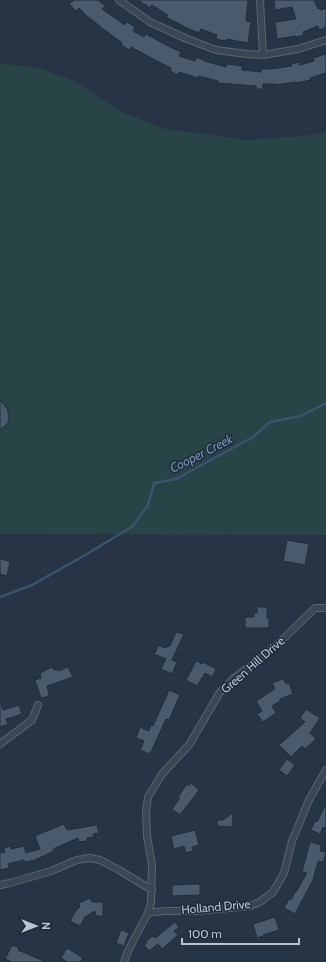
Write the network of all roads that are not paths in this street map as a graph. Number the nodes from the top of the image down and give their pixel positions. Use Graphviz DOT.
graph roads {
  1 [pos="119,0"];
  2 [pos="260,0"];
  3 [pos="326,40"];
  4 [pos="263,55"];
  5 [pos="326,608"];
  6 [pos="38,705"];
  7 [pos="0,744"];
  8 [pos="326,770"];
  9 [pos="0,885"];
  10 [pos="152,890"];
  11 [pos="148,913"];
  12 [pos="124,962"];
  1 -- 4 [label="street"];
  2 -- 4 [label="street"];
  3 -- 4 [label="street"];
  5 -- 10 [label="street, Green Hill Drive"];
  6 -- 7 [label="street"];
  8 -- 11 [label="street, Holland Drive"];
  9 -- 10 [label="street"];
  10 -- 11 [label="street, Green Hill Drive"];
  11 -- 12 [label="street"];
}
